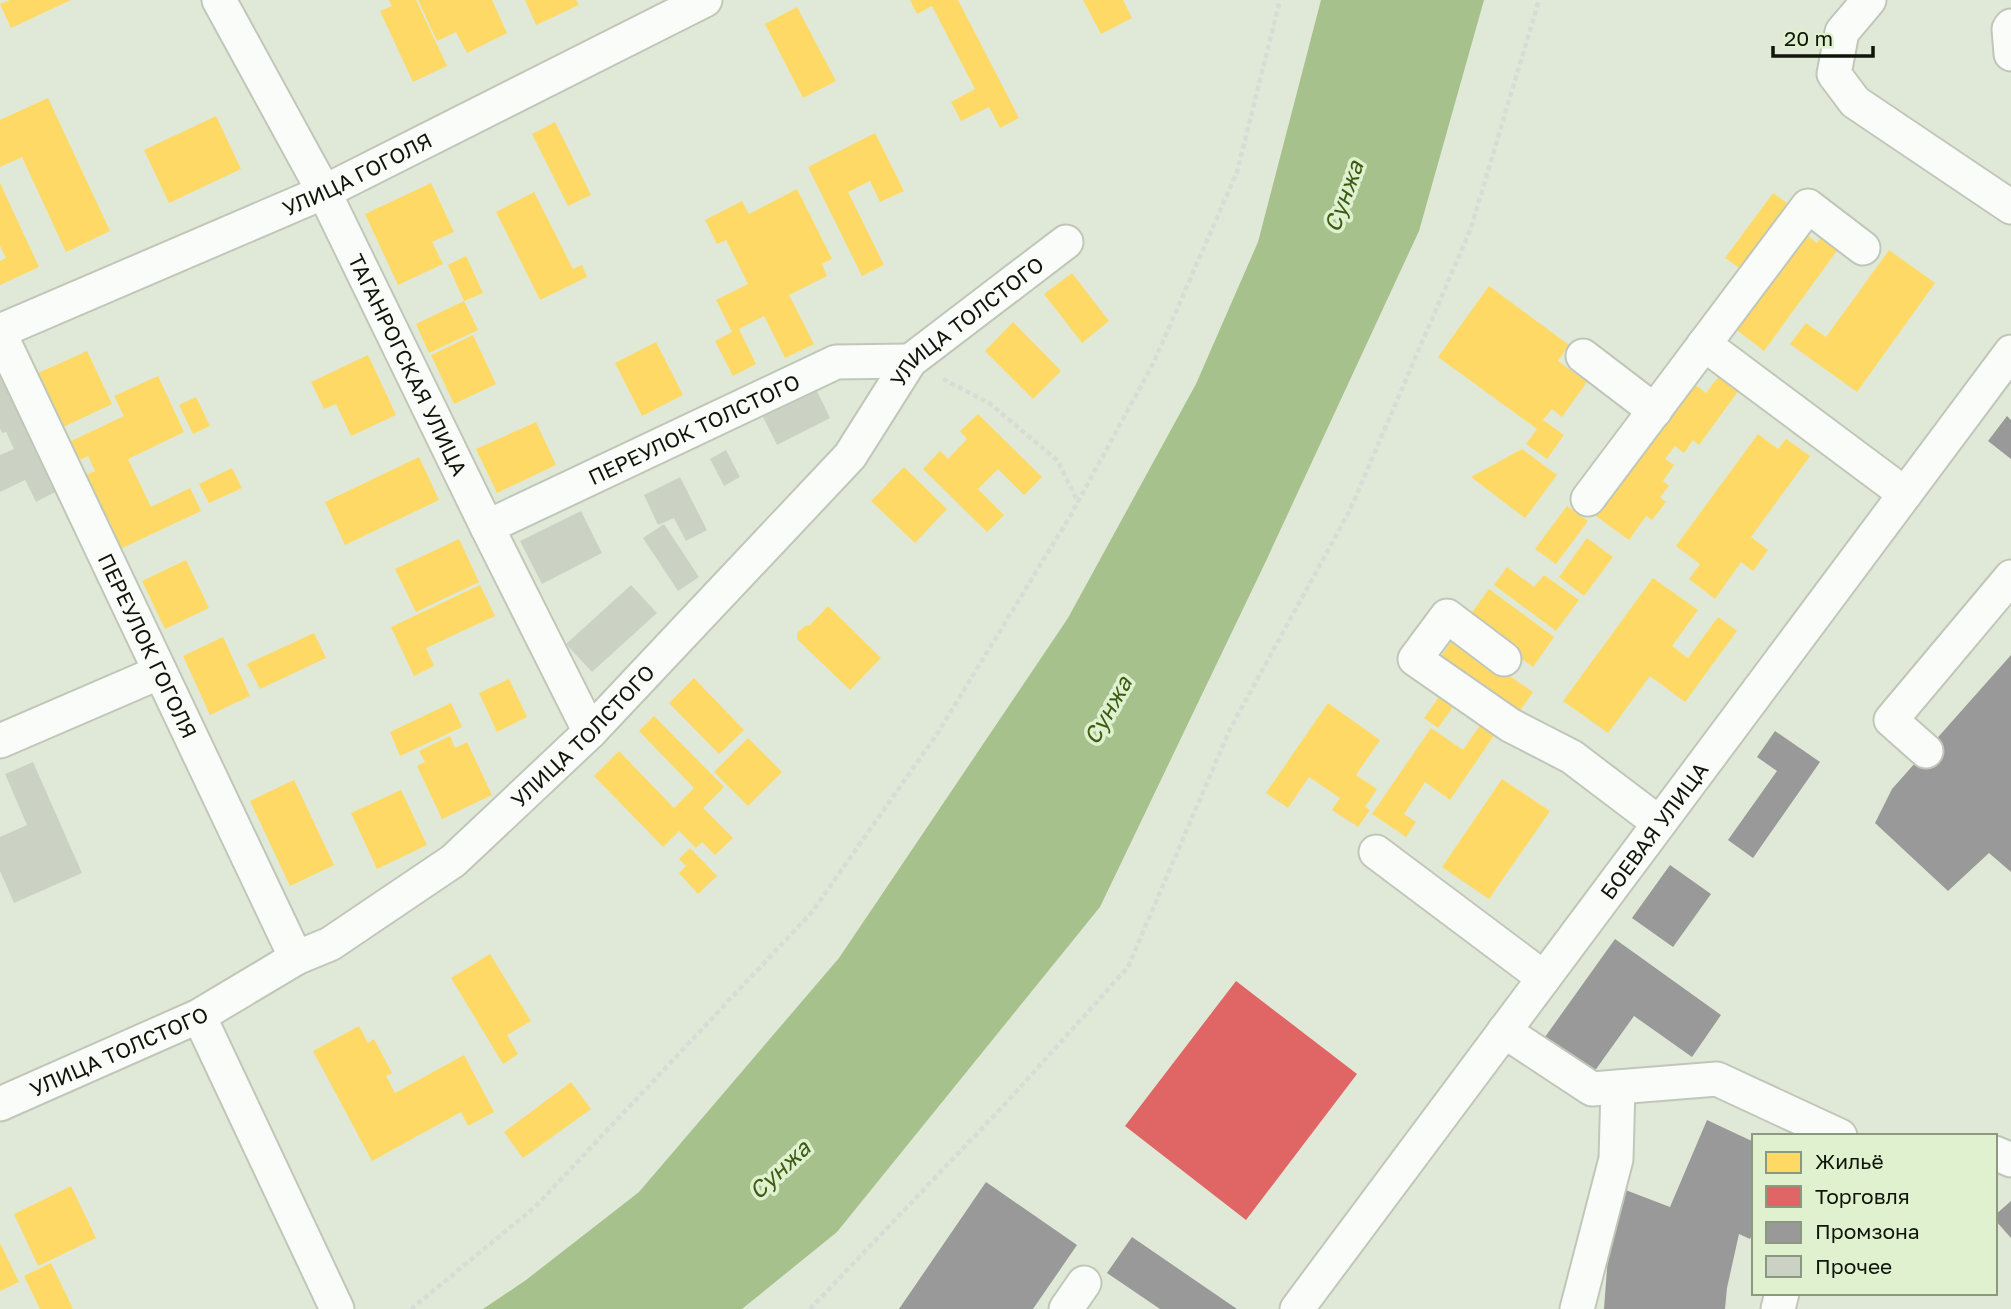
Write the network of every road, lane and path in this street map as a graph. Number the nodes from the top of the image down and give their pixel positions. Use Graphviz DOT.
graph roads {
  1 [pos="219,0"];
  2 [pos="705,0"];
  3 [pos="1280,0"];
  4 [pos="1539,0"];
  5 [pos="1868,0"];
  6 [pos="2004,0"];
  7 [pos="2011,5"];
  8 [pos="2011,26"];
  9 [pos="2011,54"];
  10 [pos="324,192"];
  11 [pos="2011,207"];
  12 [pos="1066,242"];
  13 [pos="1863,248"];
  14 [pos="0,332"];
  15 [pos="1704,345"];
  16 [pos="1583,356"];
  17 [pos="910,361"];
  18 [pos="2005,372"];
  19 [pos="1655,411"];
  20 [pos="1905,494"];
  21 [pos="1588,499"];
  22 [pos="1078,503"];
  23 [pos="487,527"];
  24 [pos="2011,577"];
  25 [pos="1504,659"];
  26 [pos="160,672"];
  27 [pos="590,732"];
  28 [pos="0,741"];
  29 [pos="1926,751"];
  30 [pos="1659,823"];
  31 [pos="1376,852"];
  32 [pos="296,958"];
  33 [pos="1544,978"];
  34 [pos="199,1016"];
  35 [pos="1504,1031"];
  36 [pos="1619,1087"];
  37 [pos="0,1104"];
  38 [pos="1836,1134"];
  39 [pos="337,1309"];
  40 [pos="411,1309"];
  41 [pos="810,1309"];
  42 [pos="1297,1309"];
  43 [pos="1577,1309"];
  1 -- 10 [label="street, ТАГАНРОГСКАЯ УЛИЦА"];
  2 -- 10 [label="street, УЛИЦА ГОГОЛЯ"];
  3 -- 22 [label="path"];
  4 -- 41 [label="path"];
  5 -- 11 [label="street"];
  6 -- 7 [label="street"];
  8 -- 9 [label="street"];
  10 -- 14 [label="street, УЛИЦА ГОГОЛЯ"];
  10 -- 23 [label="street, ТАГАНРОГСКАЯ УЛИЦА"];
  12 -- 17 [label="street, УЛИЦА ТОЛСТОГО"];
  13 -- 15 [label="street"];
  14 -- 26 [label="street, ПЕРЕУЛОК ГОГОЛЯ"];
  15 -- 19 [label="street"];
  15 -- 20 [label="street"];
  16 -- 19 [label="street"];
  17 -- 22 [label="path"];
  17 -- 23 [label="street, ПЕРЕУЛОК ТОЛСТОГО"];
  17 -- 27 [label="street, УЛИЦА ТОЛСТОГО"];
  18 -- 20 [label="street, БОЕВАЯ УЛИЦА"];
  19 -- 21 [label="street"];
  20 -- 30 [label="street, БОЕВАЯ УЛИЦА"];
  22 -- 40 [label="path"];
  23 -- 27 [label="street, ТАГАНРОГСКАЯ УЛИЦА"];
  24 -- 29 [label="street"];
  25 -- 30 [label="street"];
  26 -- 28 [label="street"];
  26 -- 32 [label="street, ПЕРЕУЛОК ГОГОЛЯ"];
  27 -- 32 [label="street, УЛИЦА ТОЛСТОГО"];
  30 -- 33 [label="street, БОЕВАЯ УЛИЦА"];
  31 -- 33 [label="street"];
  32 -- 34 [label="street, УЛИЦА ТОЛСТОГО"];
  33 -- 35 [label="street, БОЕВАЯ УЛИЦА"];
  34 -- 37 [label="street, УЛИЦА ТОЛСТОГО"];
  34 -- 39 [label="street"];
  35 -- 36 [label="street"];
  35 -- 42 [label="street, БОЕВАЯ УЛИЦА"];
  36 -- 38 [label="street"];
  36 -- 43 [label="street"];
}
